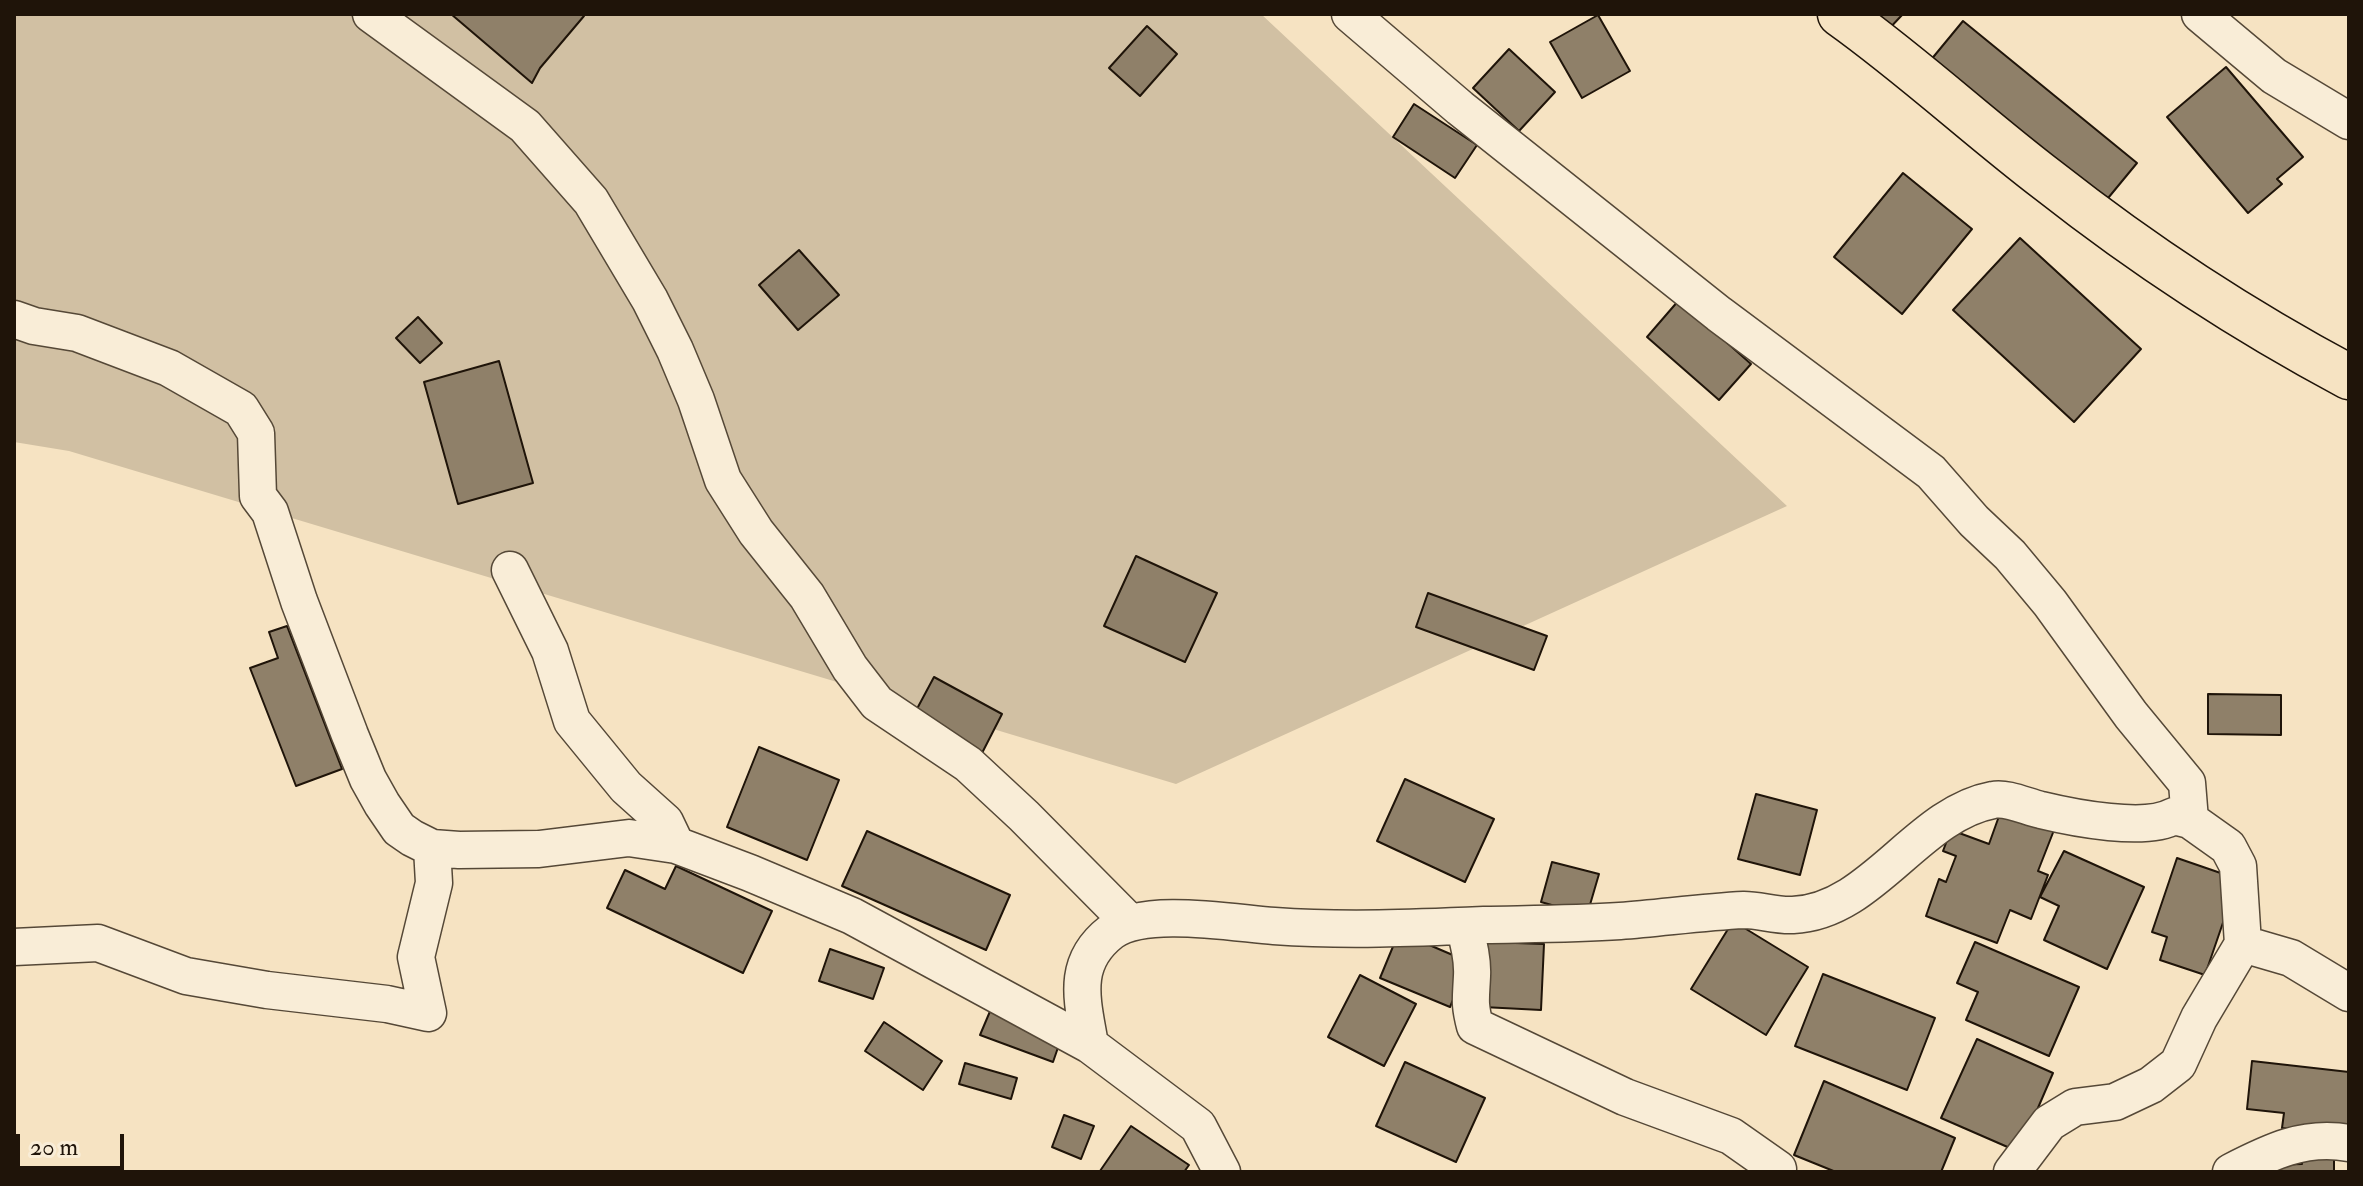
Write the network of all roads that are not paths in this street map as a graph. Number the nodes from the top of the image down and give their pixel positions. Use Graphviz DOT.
graph roads {
  1 [pos="371,14"];
  2 [pos="1350,14"];
  3 [pos="1840,14"];
  4 [pos="2200,14"];
  5 [pos="2349,121"];
  6 [pos="14,319"];
  7 [pos="2349,377"];
  8 [pos="510,570"];
  9 [pos="2190,820"];
  10 [pos="676,845"];
  11 [pos="432,848"];
  12 [pos="1130,923"];
  13 [pos="1464,926"];
  14 [pos="2243,944"];
  15 [pos="14,947"];
  16 [pos="2349,993"];
  17 [pos="1090,1045"];
  18 [pos="2349,1143"];
  19 [pos="1778,1169"];
  20 [pos="1222,1172"];
  21 [pos="2012,1172"];
  22 [pos="2231,1172"];
  1 -- 12 [label="street"];
  2 -- 9 [label="street"];
  3 -- 7 [label="main road"];
  4 -- 5 [label="street"];
  6 -- 11 [label="street"];
  8 -- 10 [label="street"];
  9 -- 13 [label="street"];
  9 -- 14 [label="street"];
  10 -- 11 [label="street"];
  10 -- 17 [label="street"];
  11 -- 15 [label="street"];
  12 -- 13 [label="street"];
  12 -- 17 [label="street"];
  13 -- 19 [label="street"];
  14 -- 16 [label="street"];
  14 -- 21 [label="street"];
  17 -- 20 [label="street"];
  18 -- 22 [label="street"];
}
